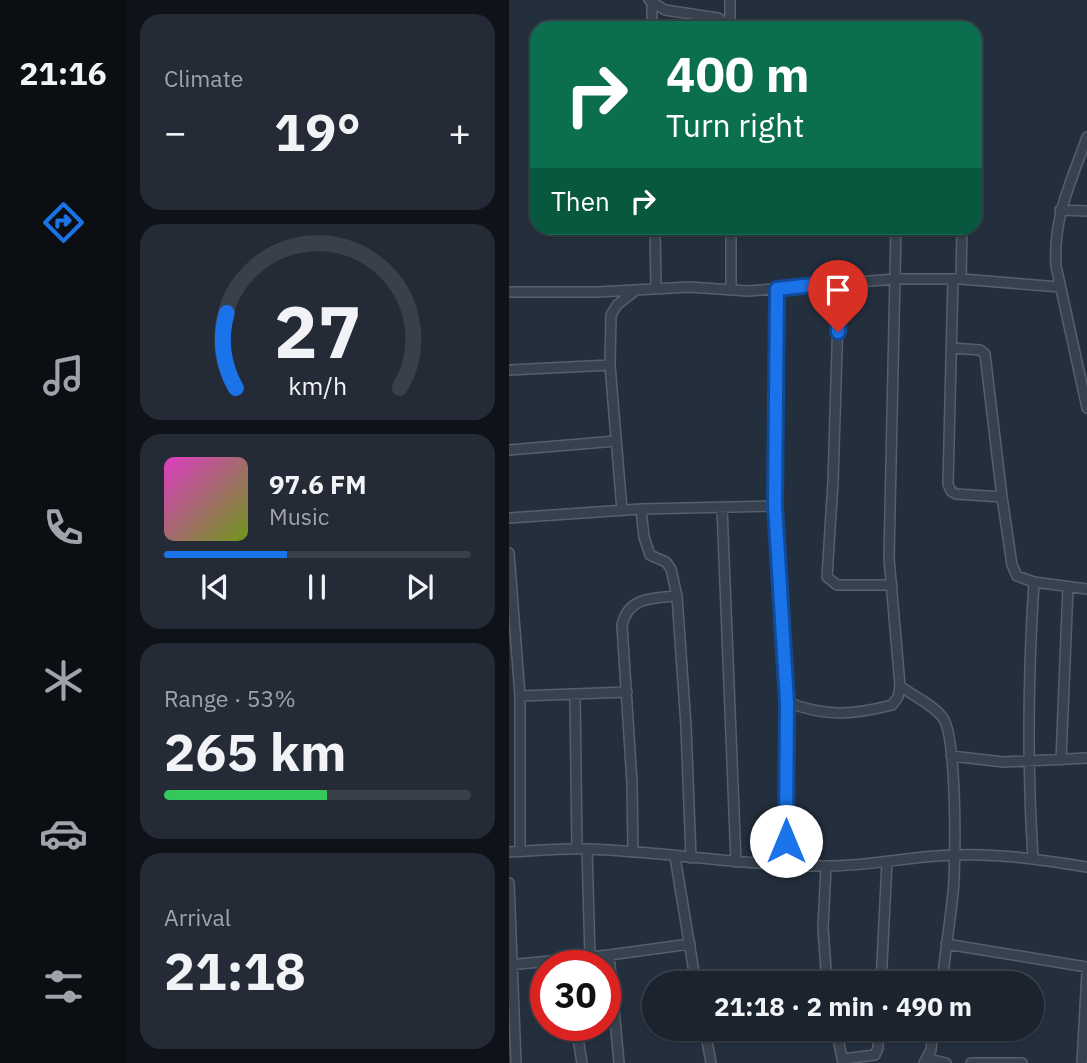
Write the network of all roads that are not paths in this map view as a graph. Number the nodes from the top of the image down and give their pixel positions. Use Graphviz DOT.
graph roads {
  1 [pos="730,0"];
  2 [pos="651,1"];
  3 [pos="652,21"];
  4 [pos="722,21"];
  5 [pos="729,21"];
  6 [pos="1087,137"];
  7 [pos="1060,210"];
  8 [pos="1087,211"];
  9 [pos="655,235"];
  10 [pos="731,235"];
  11 [pos="896,235"];
  12 [pos="961,235"];
  13 [pos="895,279"];
  14 [pos="957,279"];
  15 [pos="839,282"];
  16 [pos="1060,287"];
  17 [pos="656,288"];
  18 [pos="777,289"];
  19 [pos="636,290"];
  20 [pos="731,290"];
  21 [pos="509,292"];
  22 [pos="952,348"];
  23 [pos="610,365"];
  24 [pos="509,370"];
  25 [pos="1087,408"];
  26 [pos="616,441"];
  27 [pos="509,450"];
  28 [pos="1002,497"];
  29 [pos="775,506"];
  30 [pos="722,508"];
  31 [pos="641,509"];
  32 [pos="622,510"];
  33 [pos="509,518"];
  34 [pos="509,553"];
  35 [pos="1034,582"];
  36 [pos="892,585"];
  37 [pos="1068,587"];
  38 [pos="1087,589"];
  39 [pos="677,596"];
  40 [pos="900,686"];
  41 [pos="627,692"];
  42 [pos="575,695"];
  43 [pos="520,696"];
  44 [pos="787,702"];
  45 [pos="509,750"];
  46 [pos="521,751"];
  47 [pos="951,756"];
  48 [pos="1087,758"];
  49 [pos="1061,760"];
  50 [pos="1028,762"];
  51 [pos="582,849"];
  52 [pos="520,851"];
  53 [pos="509,852"];
  54 [pos="633,852"];
  55 [pos="953,855"];
  56 [pos="675,857"];
  57 [pos="691,858"];
  58 [pos="1033,859"];
  59 [pos="736,862"];
  60 [pos="887,862"];
  61 [pos="786,865"];
  62 [pos="826,866"];
  63 [pos="1087,867"];
  64 [pos="509,883"];
  65 [pos="690,944"];
  66 [pos="946,944"];
  67 [pos="589,950"];
  68 [pos="621,953"];
  69 [pos="530,964"];
  70 [pos="511,965"];
  71 [pos="1087,970"];
  72 [pos="694,971"];
  73 [pos="826,971"];
  74 [pos="882,971"];
  75 [pos="943,971"];
  76 [pos="578,1041"];
  77 [pos="617,1041"];
  78 [pos="707,1041"];
  79 [pos="839,1041"];
  80 [pos="878,1041"];
  81 [pos="930,1041"];
  82 [pos="843,1061"];
  83 [pos="926,1061"];
  84 [pos="515,1063"];
  85 [pos="582,1063"];
  86 [pos="619,1063"];
  87 [pos="711,1063"];
  88 [pos="946,1063"];
  89 [pos="971,1063"];
  90 [pos="1022,1063"];
  91 [pos="1082,1063"];
  1 -- 5 [label="street"];
  2 -- 3 [label="street"];
  2 -- 4 [label="street"];
  6 -- 7 [label="street"];
  7 -- 8 [label="street"];
  7 -- 16 [label="street"];
  9 -- 17 [label="street"];
  10 -- 20 [label="street"];
  11 -- 13 [label="street"];
  12 -- 14 [label="street"];
  13 -- 14 [label="street"];
  13 -- 15 [label="street"];
  13 -- 36 [label="street"];
  14 -- 16 [label="street"];
  14 -- 22 [label="street"];
  15 -- 18 [label="street"];
  15 -- 36 [label="street"];
  16 -- 25 [label="street"];
  17 -- 19 [label="street"];
  17 -- 20 [label="street"];
  18 -- 20 [label="street"];
  18 -- 29 [label="street"];
  19 -- 21 [label="street"];
  19 -- 23 [label="street"];
  22 -- 28 [label="street"];
  22 -- 28 [label="street"];
  23 -- 24 [label="street"];
  23 -- 26 [label="street"];
  26 -- 27 [label="street"];
  26 -- 32 [label="street"];
  28 -- 35 [label="street"];
  29 -- 30 [label="street"];
  29 -- 44 [label="street"];
  30 -- 31 [label="street"];
  30 -- 59 [label="street"];
  31 -- 32 [label="street"];
  31 -- 39 [label="street"];
  32 -- 33 [label="street"];
  34 -- 43 [label="street"];
  35 -- 37 [label="street"];
  35 -- 50 [label="street"];
  36 -- 40 [label="street"];
  37 -- 38 [label="street"];
  37 -- 49 [label="street"];
  39 -- 41 [label="street"];
  39 -- 57 [label="street"];
  40 -- 44 [label="street"];
  40 -- 47 [label="street"];
  41 -- 42 [label="street"];
  41 -- 54 [label="street"];
  42 -- 43 [label="street"];
  42 -- 51 [label="street"];
  43 -- 46 [label="street"];
  44 -- 61 [label="street"];
  45 -- 46 [label="street"];
  46 -- 52 [label="street"];
  47 -- 50 [label="street"];
  47 -- 55 [label="street"];
  48 -- 49 [label="street"];
  49 -- 50 [label="street"];
  50 -- 58 [label="street"];
  51 -- 52 [label="street"];
  51 -- 54 [label="street"];
  51 -- 67 [label="street"];
  52 -- 53 [label="street"];
  54 -- 56 [label="street"];
  55 -- 58 [label="street"];
  55 -- 60 [label="street"];
  55 -- 66 [label="street"];
  56 -- 57 [label="street"];
  56 -- 65 [label="street"];
  57 -- 59 [label="street"];
  58 -- 63 [label="street"];
  59 -- 61 [label="street"];
  60 -- 62 [label="street"];
  60 -- 74 [label="street"];
  61 -- 62 [label="street"];
  62 -- 73 [label="street"];
  64 -- 70 [label="street"];
  65 -- 68 [label="street"];
  65 -- 72 [label="street"];
  66 -- 71 [label="street"];
  66 -- 75 [label="street"];
  69 -- 70 [label="street"];
  70 -- 84 [label="street"];
  71 -- 91 [label="street"];
  76 -- 85 [label="street"];
  77 -- 86 [label="street"];
  78 -- 87 [label="street"];
  79 -- 82 [label="street"];
  80 -- 82 [label="street"];
  81 -- 83 [label="street"];
  83 -- 88 [label="street"];
  89 -- 90 [label="street"];
}
